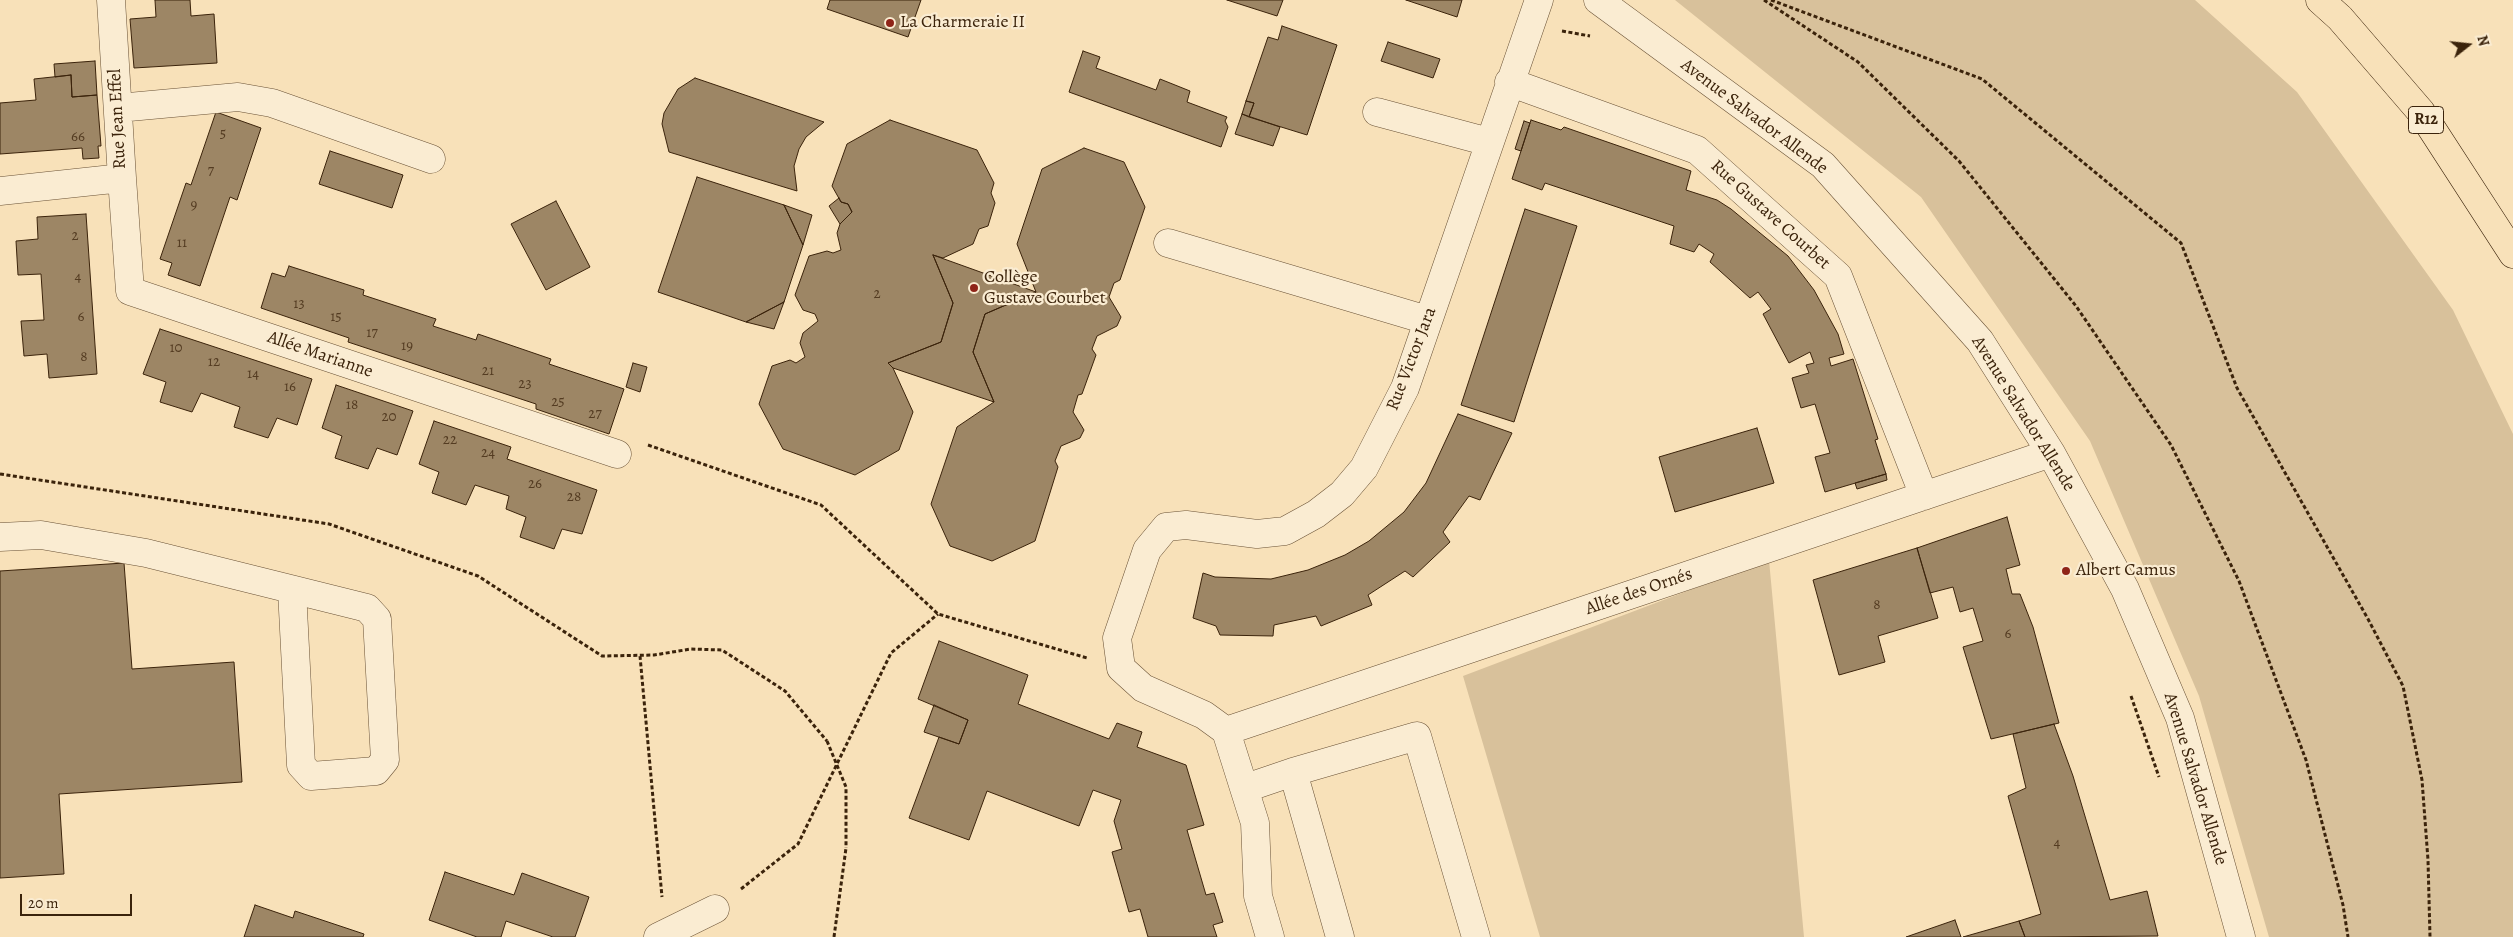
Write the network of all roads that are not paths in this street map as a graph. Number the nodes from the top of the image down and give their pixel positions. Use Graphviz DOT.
graph roads {
  1 [pos="111,0"];
  2 [pos="1538,0"];
  3 [pos="1598,0"];
  4 [pos="2320,0"];
  5 [pos="1510,82"];
  6 [pos="118,108"];
  7 [pos="1377,112"];
  8 [pos="1489,142"];
  9 [pos="431,159"];
  10 [pos="122,178"];
  11 [pos="0,191"];
  12 [pos="1168,243"];
  13 [pos="2513,254"];
  14 [pos="1428,320"];
  15 [pos="2052,453"];
  16 [pos="617,454"];
  17 [pos="1924,496"];
  18 [pos="0,537"];
  19 [pos="292,590"];
  20 [pos="1226,731"];
  21 [pos="1293,772"];
  22 [pos="1246,788"];
  23 [pos="715,909"];
  24 [pos="662,935"];
  25 [pos="1270,937"];
  26 [pos="1340,937"];
  27 [pos="1476,937"];
  28 [pos="2241,937"];
  1 -- 6 [label="street, Rue Jean Effel"];
  2 -- 5 [label="street, Rue Victor Jara"];
  3 -- 15 [label="street, Avenue Salvador Allende"];
  4 -- 13 [label="main road, R12"];
  5 -- 8 [label="street, Rue Victor Jara"];
  5 -- 17 [label="street, Rue Gustave Courbet"];
  6 -- 9 [label="street"];
  6 -- 10 [label="street, Rue Jean Effel"];
  7 -- 8 [label="street"];
  8 -- 14 [label="street, Rue Victor Jara"];
  10 -- 11 [label="street, Rue Jean Effel"];
  10 -- 16 [label="street, Allée Marianne"];
  12 -- 14 [label="street"];
  14 -- 20 [label="street, Rue Victor Jara"];
  15 -- 17 [label="street, Allée des Ornés"];
  15 -- 28 [label="street, Avenue Salvador Allende"];
  17 -- 20 [label="street, Allée des Ornés"];
  18 -- 19 [label="street"];
  19 -- 19 [label="street"];
  20 -- 22 [label="street"];
  21 -- 22 [label="street"];
  21 -- 26 [label="street"];
  21 -- 27 [label="street"];
  22 -- 25 [label="street"];
  23 -- 24 [label="street"];
}
